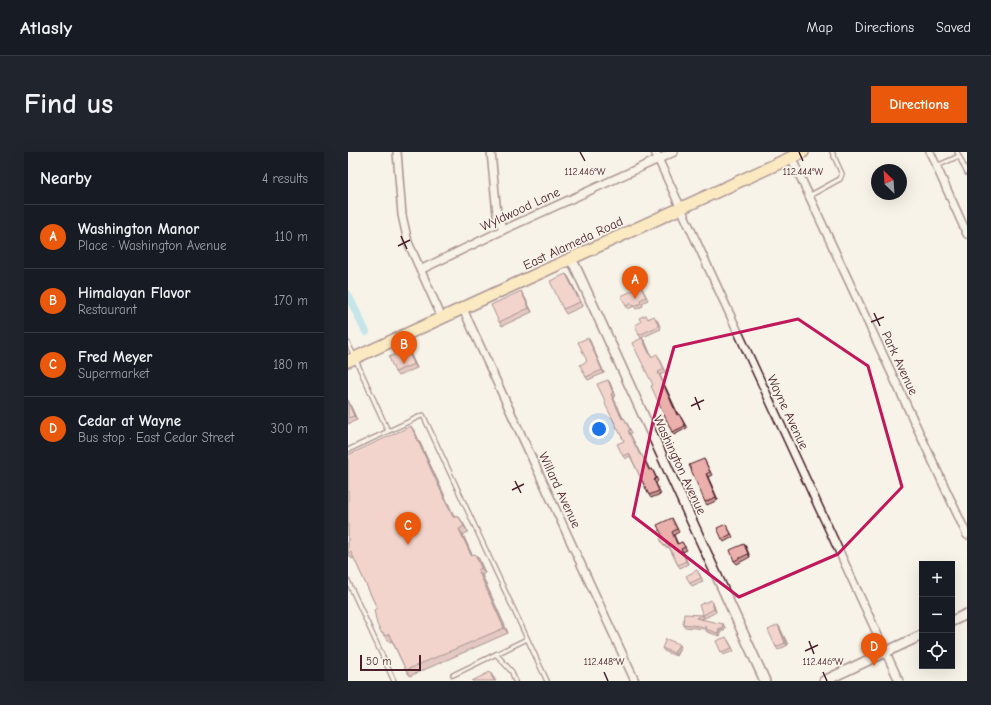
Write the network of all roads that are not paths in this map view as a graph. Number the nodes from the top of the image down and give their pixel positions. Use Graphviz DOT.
graph roads {
  1 [pos="397,152"];
  2 [pos="491,152"];
  3 [pos="656,152"];
  4 [pos="674,152"];
  5 [pos="803,152"];
  6 [pos="832,152"];
  7 [pos="930,152"];
  8 [pos="957,152"];
  9 [pos="959,156"];
  10 [pos="792,157"];
  11 [pos="659,159"];
  12 [pos="936,166"];
  13 [pos="967,173"];
  14 [pos="809,196"];
  15 [pos="681,208"];
  16 [pos="503,230"];
  17 [pos="967,234"];
  18 [pos="570,259"];
  19 [pos="420,270"];
  20 [pos="463,309"];
  21 [pos="442,318"];
  22 [pos="348,343"];
  23 [pos="350,358"];
  24 [pos="388,431"];
  25 [pos="348,450"];
  26 [pos="967,535"];
  27 [pos="348,581"];
  28 [pos="967,614"];
  29 [pos="955,620"];
  30 [pos="919,636"];
  31 [pos="527,639"];
  32 [pos="886,652"];
  33 [pos="496,654"];
  34 [pos="453,675"];
  35 [pos="829,680"];
  36 [pos="394,681"];
  37 [pos="515,681"];
  38 [pos="547,681"];
  39 [pos="635,681"];
  40 [pos="766,681"];
  41 [pos="899,681"];
  1 -- 19 [label="street"];
  2 -- 16 [label="street"];
  3 -- 11 [label="street, Wayne Avenue"];
  4 -- 11 [label="street, Wyldwood Lane"];
  5 -- 10 [label="main road, East Alameda Road"];
  6 -- 14 [label="lane"];
  7 -- 12 [label="street"];
  8 -- 9 [label="lane"];
  9 -- 12 [label="lane"];
  9 -- 13 [label="lane"];
  10 -- 14 [label="street, Park Avenue"];
  10 -- 15 [label="main road, East Alameda Road"];
  11 -- 15 [label="street, Wayne Avenue"];
  11 -- 16 [label="street, Wyldwood Lane"];
  12 -- 17 [label="street"];
  14 -- 26 [label="street, Park Avenue"];
  15 -- 18 [label="main road, East Alameda Road"];
  15 -- 32 [label="street, Wayne Avenue"];
  16 -- 19 [label="street, Wyldwood Lane"];
  18 -- 20 [label="main road, East Alameda Road"];
  18 -- 40 [label="street, Washington Avenue"];
  19 -- 21 [label="street"];
  20 -- 21 [label="main road, East Alameda Road"];
  20 -- 39 [label="street, Willard Avenue"];
  21 -- 23 [label="main road, East Alameda Road"];
  22 -- 23 [label="lane"];
  23 -- 24 [label="lane"];
  24 -- 25 [label="lane"];
  24 -- 31 [label="lane"];
  27 -- 36 [label="lane"];
  28 -- 29 [label="street"];
  30 -- 32 [label="street"];
  31 -- 33 [label="lane"];
  31 -- 38 [label="lane"];
  32 -- 35 [label="street"];
  32 -- 41 [label="street, Wayne Avenue"];
  33 -- 34 [label="lane"];
  33 -- 37 [label="lane"];
}
